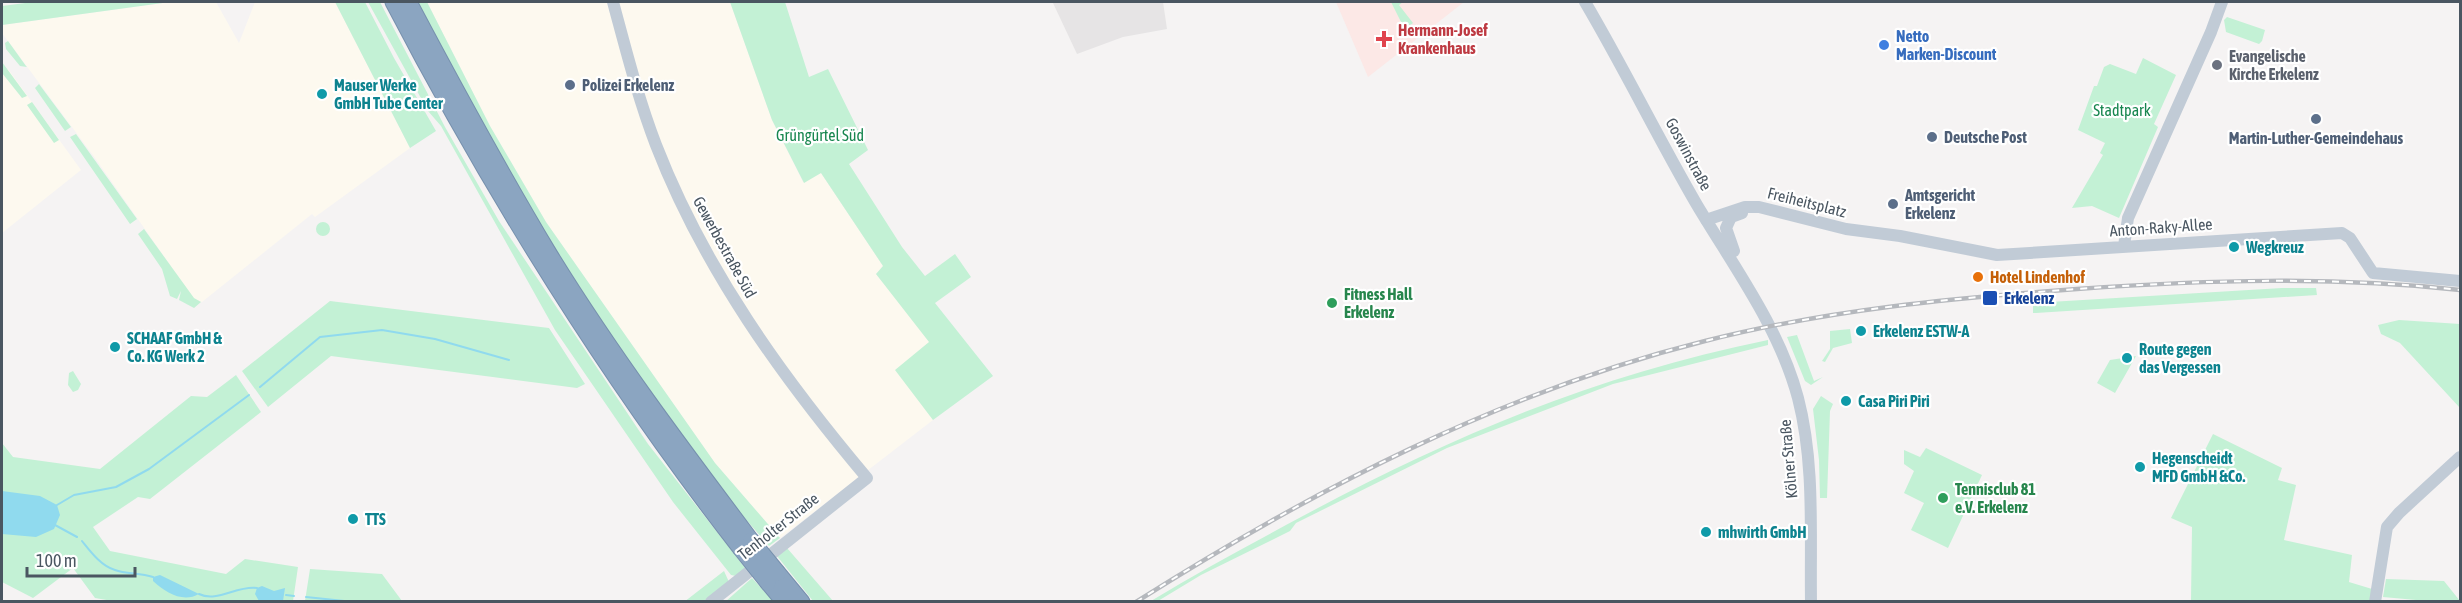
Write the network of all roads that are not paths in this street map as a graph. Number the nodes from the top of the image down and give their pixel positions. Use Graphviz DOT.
graph roads {
  1 [pos="393,2"];
  2 [pos="409,2"];
  3 [pos="613,2"];
  4 [pos="1585,2"];
  5 [pos="2222,2"];
  6 [pos="1745,207"];
  7 [pos="1706,220"];
  8 [pos="2124,246"];
  9 [pos="1987,254"];
  10 [pos="2460,281"];
  11 [pos="1749,290"];
  12 [pos="1767,321"];
  13 [pos="2460,457"];
  14 [pos="867,478"];
  15 [pos="746,544"];
  16 [pos="773,578"];
  17 [pos="711,602"];
  18 [pos="784,602"];
  19 [pos="802,602"];
  20 [pos="1811,602"];
  21 [pos="2375,602"];
  1 -- 15 [label="highway"];
  2 -- 15 [label="highway"];
  3 -- 14 [label="street, Gewerbestraße Süd"];
  4 -- 7 [label="street, Goswinstraße"];
  5 -- 8 [label="street"];
  6 -- 7 [label="street, Freiheitsplatz"];
  6 -- 9 [label="street, Freiheitsplatz"];
  6 -- 11 [label="street"];
  7 -- 11 [label="street, Goswinstraße"];
  8 -- 9 [label="street, Anton-Raky-Allee"];
  8 -- 10 [label="street, Anton-Raky-Allee"];
  11 -- 12 [label="street, Goswinstraße"];
  12 -- 20 [label="street, Kölner Straße"];
  13 -- 21 [label="street"];
  14 -- 17 [label="street, Tenholter Straße"];
  15 -- 16 [label="highway, bridge"];
  16 -- 18 [label="highway"];
  16 -- 19 [label="highway"];
}
